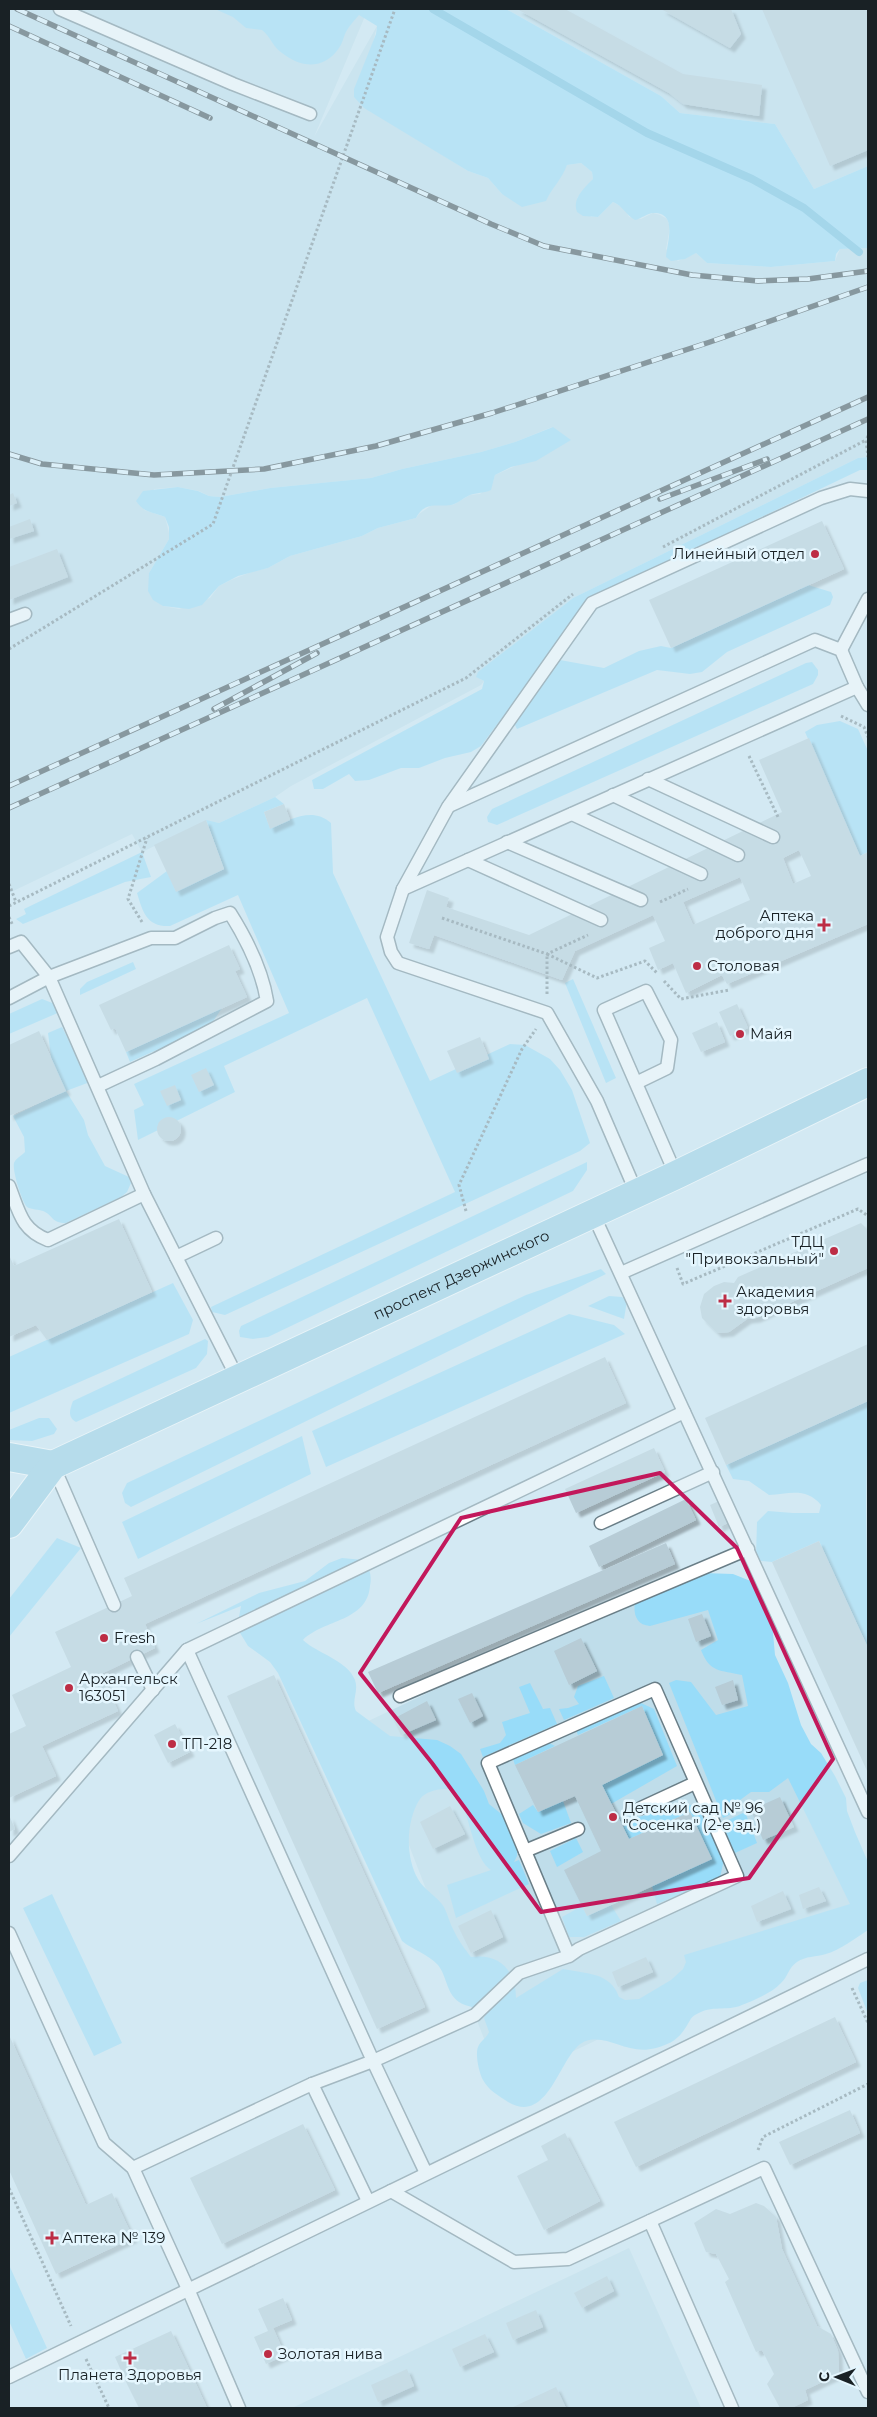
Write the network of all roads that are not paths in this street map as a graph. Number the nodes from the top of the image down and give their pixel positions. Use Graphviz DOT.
graph roads {
  1 [pos="60,9"];
  2 [pos="310,114"];
  3 [pos="868,491"];
  4 [pos="868,599"];
  5 [pos="25,614"];
  6 [pos="9,620"];
  7 [pos="841,650"];
  8 [pos="857,687"];
  9 [pos="868,705"];
  10 [pos="648,779"];
  11 [pos="613,795"];
  12 [pos="448,807"];
  13 [pos="572,814"];
  14 [pos="773,837"];
  15 [pos="507,842"];
  16 [pos="738,854"];
  17 [pos="468,860"];
  18 [pos="701,874"];
  19 [pos="403,889"];
  20 [pos="641,900"];
  21 [pos="601,920"];
  22 [pos="9,947"];
  23 [pos="49,977"];
  24 [pos="9,998"];
  25 [pos="636,1083"];
  26 [pos="98,1086"];
  27 [pos="867,1087"];
  28 [pos="868,1164"];
  29 [pos="676,1176"];
  30 [pos="9,1186"];
  31 [pos="144,1194"];
  32 [pos="637,1194"];
  33 [pos="593,1214"];
  34 [pos="216,1238"];
  35 [pos="176,1257"];
  36 [pos="621,1273"];
  37 [pos="238,1379"];
  38 [pos="684,1412"];
  39 [pos="9,1457"];
  40 [pos="53,1465"];
  41 [pos="712,1472"];
  42 [pos="601,1522"];
  43 [pos="9,1524"];
  44 [pos="748,1549"];
  45 [pos="114,1604"];
  46 [pos="187,1650"];
  47 [pos="138,1657"];
  48 [pos="153,1690"];
  49 [pos="400,1696"];
  50 [pos="695,1783"];
  51 [pos="641,1808"];
  52 [pos="868,1812"];
  53 [pos="578,1829"];
  54 [pos="525,1851"];
  55 [pos="9,1856"];
  56 [pos="9,1933"];
  57 [pos="569,1956"];
  58 [pos="868,1959"];
  59 [pos="372,2061"];
  60 [pos="312,2084"];
  61 [pos="133,2168"];
  62 [pos="426,2173"];
  63 [pos="391,2191"];
  64 [pos="368,2201"];
  65 [pos="650,2222"];
  66 [pos="188,2289"];
  67 [pos="9,2376"];
  68 [pos="868,2392"];
  69 [pos="239,2408"];
  70 [pos="732,2408"];
  1 -- 2 [label="lane"];
  3 -- 12 [label="lane"];
  4 -- 7 [label="lane"];
  5 -- 6 [label="lane"];
  7 -- 8 [label="lane"];
  7 -- 12 [label="lane"];
  8 -- 9 [label="lane"];
  8 -- 10 [label="lane"];
  10 -- 11 [label="lane"];
  10 -- 14 [label="lane"];
  11 -- 13 [label="lane"];
  11 -- 16 [label="lane"];
  12 -- 19 [label="lane"];
  13 -- 15 [label="lane"];
  13 -- 18 [label="lane"];
  15 -- 17 [label="lane"];
  15 -- 20 [label="lane"];
  17 -- 19 [label="lane"];
  17 -- 21 [label="lane"];
  19 -- 32 [label="lane"];
  22 -- 23 [label="lane"];
  23 -- 24 [label="lane"];
  23 -- 26 [label="lane"];
  23 -- 26 [label="lane"];
  25 -- 25 [label="lane"];
  25 -- 29 [label="lane"];
  26 -- 31 [label="lane"];
  27 -- 29 [label="main road, проспект Дзержинского"];
  28 -- 36 [label="lane"];
  29 -- 32 [label="main road, проспект Дзержинского"];
  30 -- 31 [label="lane"];
  31 -- 35 [label="lane"];
  32 -- 33 [label="main road, проспект Дзержинского"];
  33 -- 36 [label="lane"];
  33 -- 37 [label="main road, проспект Дзержинского"];
  34 -- 35 [label="lane"];
  35 -- 37 [label="lane"];
  36 -- 38 [label="lane"];
  37 -- 40 [label="main road, проспект Дзержинского"];
  38 -- 41 [label="lane"];
  38 -- 46 [label="lane"];
  39 -- 40 [label="main road"];
  40 -- 43 [label="main road"];
  40 -- 45 [label="lane"];
  41 -- 42 [label="lane"];
  41 -- 44 [label="lane"];
  44 -- 49 [label="lane"];
  44 -- 52 [label="lane"];
  46 -- 48 [label="lane"];
  46 -- 59 [label="lane"];
  47 -- 48 [label="lane"];
  48 -- 55 [label="lane"];
  50 -- 51 [label="lane"];
  50 -- 54 [label="lane"];
  50 -- 57 [label="lane"];
  53 -- 54 [label="lane"];
  54 -- 57 [label="lane"];
  56 -- 61 [label="lane"];
  57 -- 59 [label="lane"];
  58 -- 62 [label="lane"];
  59 -- 60 [label="lane"];
  59 -- 62 [label="lane"];
  60 -- 61 [label="lane"];
  60 -- 64 [label="lane"];
  61 -- 66 [label="lane"];
  62 -- 63 [label="lane"];
  63 -- 64 [label="lane"];
  63 -- 65 [label="lane"];
  64 -- 66 [label="lane"];
  65 -- 68 [label="lane"];
  65 -- 70 [label="lane"];
  66 -- 67 [label="lane"];
  66 -- 69 [label="lane"];
}
